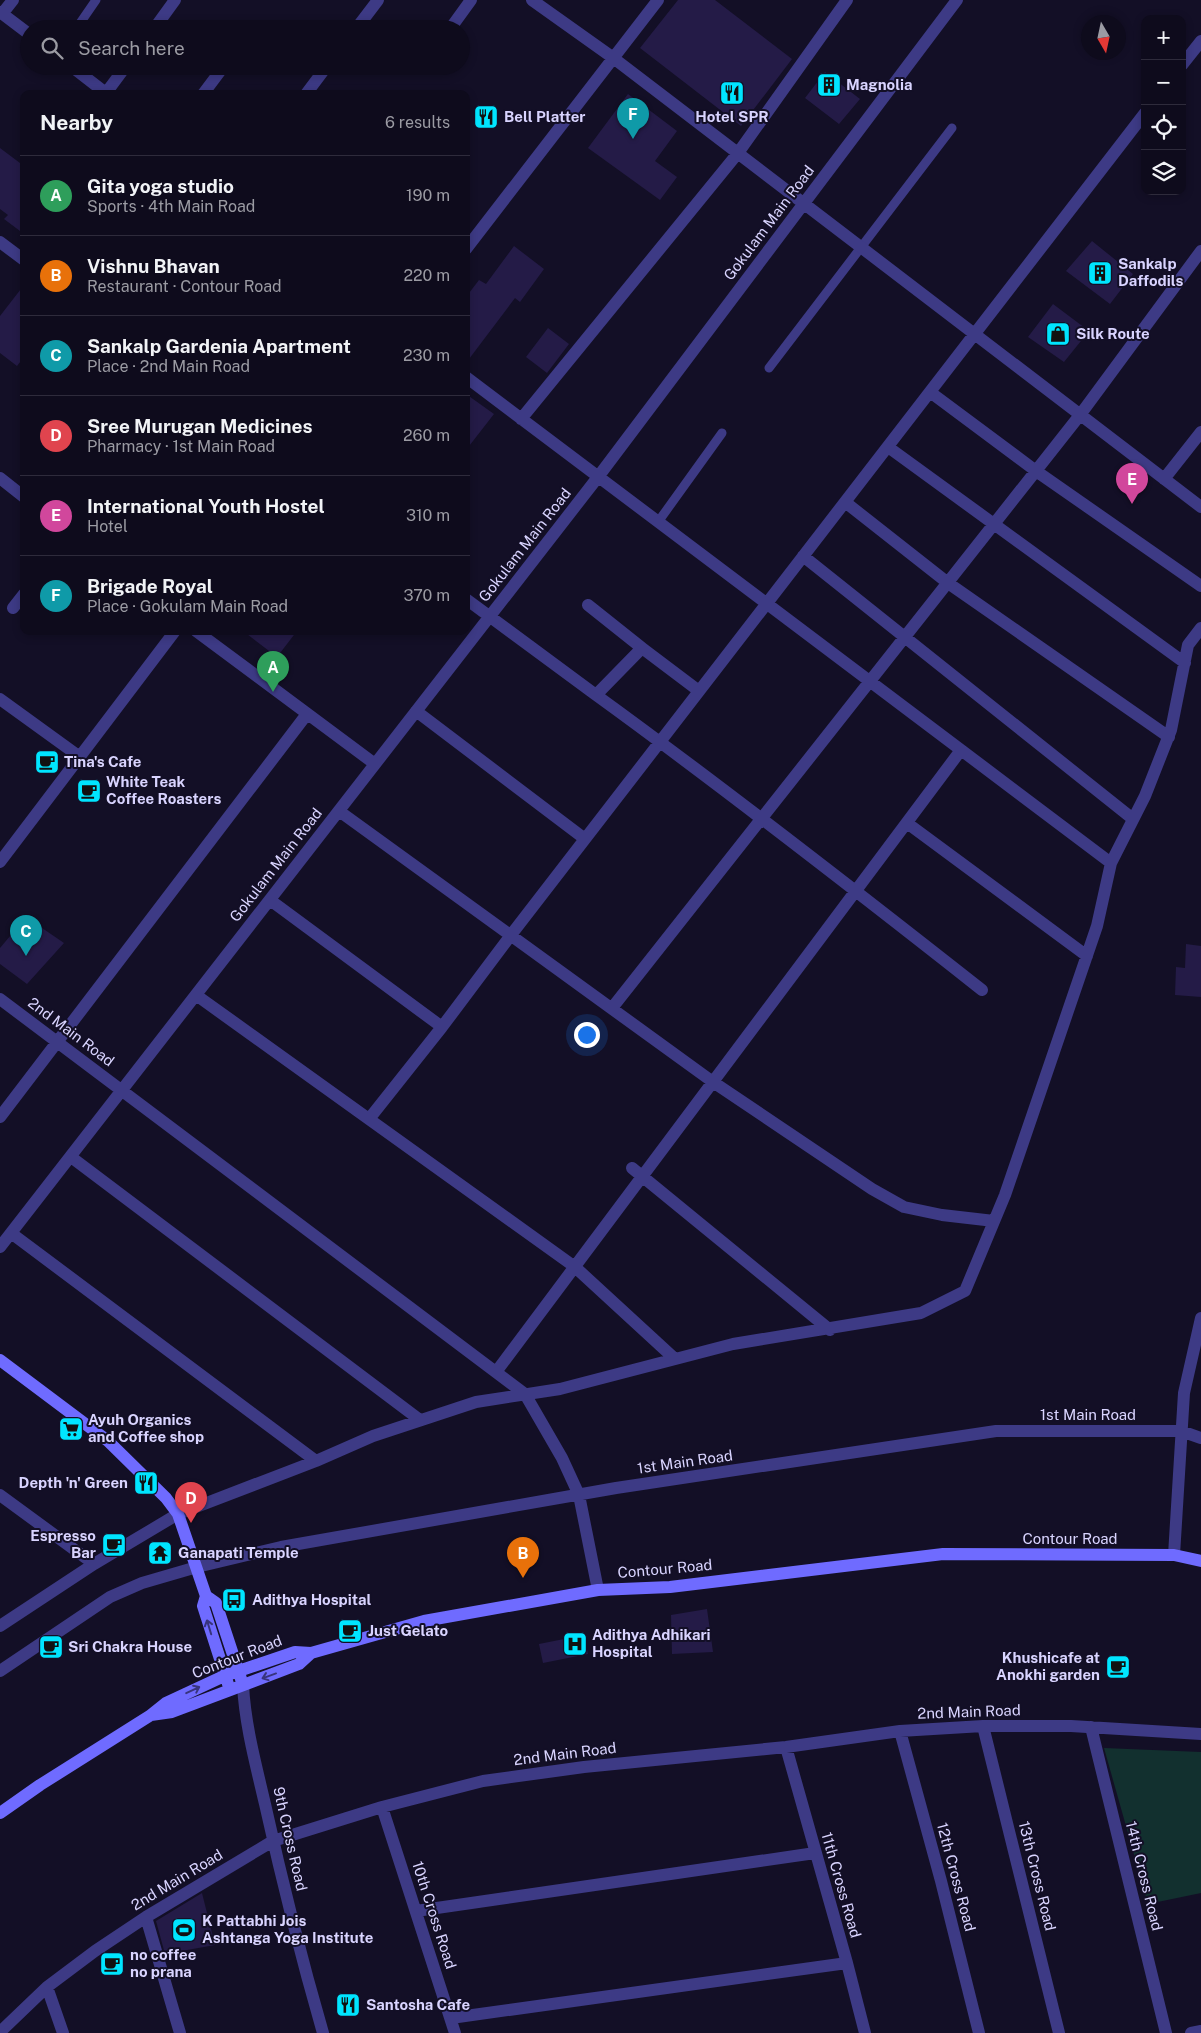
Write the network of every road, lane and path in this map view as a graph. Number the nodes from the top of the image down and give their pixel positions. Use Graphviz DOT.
graph roads {
  1 [pos="13,0"];
  2 [pos="96,0"];
  3 [pos="175,0"];
  4 [pos="378,0"];
  5 [pos="471,0"];
  6 [pos="532,0"];
  7 [pos="658,0"];
  8 [pos="847,0"];
  9 [pos="957,0"];
  10 [pos="1,13"];
  11 [pos="82,20"];
  12 [pos="161,20"];
  13 [pos="363,20"];
  14 [pos="457,20"];
  15 [pos="20,27"];
  16 [pos="1199,47"];
  17 [pos="612,58"];
  18 [pos="1186,61"];
  19 [pos="83,75"];
  20 [pos="120,75"];
  21 [pos="217,75"];
  22 [pos="321,75"];
  23 [pos="103,90"];
  24 [pos="109,90"];
  25 [pos="206,90"];
  26 [pos="309,90"];
  27 [pos="1141,119"];
  28 [pos="952,128"];
  29 [pos="738,153"];
  30 [pos="804,204"];
  31 [pos="0,242"];
  32 [pos="470,244"];
  33 [pos="861,248"];
  34 [pos="1201,251"];
  35 [pos="20,257"];
  36 [pos="974,334"];
  37 [pos="769,368"];
  38 [pos="470,381"];
  39 [pos="930,392"];
  40 [pos="1080,415"];
  41 [pos="521,419"];
  42 [pos="1201,432"];
  43 [pos="722,433"];
  44 [pos="888,447"];
  45 [pos="1036,471"];
  46 [pos="598,477"];
  47 [pos="0,478"];
  48 [pos="1164,479"];
  49 [pos="20,494"];
  50 [pos="845,502"];
  51 [pos="1201,507"];
  52 [pos="658,522"];
  53 [pos="994,525"];
  54 [pos="803,556"];
  55 [pos="948,583"];
  56 [pos="1201,586"];
  57 [pos="20,599"];
  58 [pos="470,602"];
  59 [pos="588,604"];
  60 [pos="767,604"];
  61 [pos="13,608"];
  62 [pos="489,617"];
  63 [pos="1201,628"];
  64 [pos="172,635"];
  65 [pos="201,635"];
  66 [pos="905,638"];
  67 [pos="642,648"];
  68 [pos="1185,663"];
  69 [pos="871,682"];
  70 [pos="699,691"];
  71 [pos="596,695"];
  72 [pos="0,698"];
  73 [pos="416,711"];
  74 [pos="307,714"];
  75 [pos="1169,737"];
  76 [pos="660,742"];
  77 [pos="961,750"];
  78 [pos="80,757"];
  79 [pos="375,764"];
  80 [pos="339,811"];
  81 [pos="1134,819"];
  82 [pos="763,820"];
  83 [pos="907,823"];
  84 [pos="585,839"];
  85 [pos="0,862"];
  86 [pos="1111,863"];
  87 [pos="856,891"];
  88 [pos="270,900"];
  89 [pos="511,935"];
  90 [pos="1087,956"];
  91 [pos="982,990"];
  92 [pos="196,995"];
  93 [pos="0,999"];
  94 [pos="612,1008"];
  95 [pos="442,1027"];
  96 [pos="57,1042"];
  97 [pos="713,1082"];
  98 [pos="122,1090"];
  99 [pos="0,1117"];
  100 [pos="369,1119"];
  101 [pos="71,1157"];
  102 [pos="637,1172"];
  103 [pos="994,1221"];
  104 [pos="11,1233"];
  105 [pos="0,1247"];
  106 [pos="575,1267"];
  107 [pos="1201,1318"];
  108 [pos="830,1330"];
  109 [pos="675,1359"];
  110 [pos="0,1360"];
  111 [pos="496,1372"];
  112 [pos="526,1394"];
  113 [pos="420,1420"];
  114 [pos="1181,1431"];
  115 [pos="1201,1438"];
  116 [pos="316,1461"];
  117 [pos="0,1495"];
  118 [pos="579,1495"];
  119 [pos="178,1514"];
  120 [pos="1174,1556"];
  121 [pos="1201,1561"];
  122 [pos="94,1564"];
  123 [pos="197,1567"];
  124 [pos="598,1590"];
  125 [pos="206,1596"];
  126 [pos="2,1621"];
  127 [pos="311,1653"];
  128 [pos="0,1671"];
  129 [pos="238,1671"];
  130 [pos="224,1676"];
  131 [pos="243,1685"];
  132 [pos="230,1690"];
  133 [pos="244,1710"];
  134 [pos="151,1716"];
  135 [pos="983,1726"];
  136 [pos="1091,1728"];
  137 [pos="900,1731"];
  138 [pos="1201,1734"];
  139 [pos="786,1747"];
  140 [pos="382,1807"];
  141 [pos="0,1813"];
  142 [pos="273,1841"];
  143 [pos="814,1853"];
  144 [pos="416,1911"];
  145 [pos="146,1917"];
  146 [pos="847,1963"];
  147 [pos="47,1988"];
  148 [pos="450,2018"];
  149 [pos="0,2032"];
  150 [pos="1201,2032"];
  151 [pos="63,2033"];
  152 [pos="180,2033"];
  153 [pos="323,2033"];
  154 [pos="455,2033"];
  155 [pos="865,2033"];
  156 [pos="979,2033"];
  157 [pos="1059,2033"];
  158 [pos="1166,2033"];
  159 [pos="1191,2033"];
  1 -- 10 [label="street"];
  2 -- 11 [label="lane"];
  3 -- 12 [label="street"];
  4 -- 13 [label="street"];
  5 -- 14 [label="street"];
  6 -- 17 [label="street"];
  7 -- 17 [label="street"];
  8 -- 29 [label="street"];
  9 -- 30 [label="street, Gokulam Main Road"];
  10 -- 15 [label="street"];
  16 -- 18 [label="street"];
  17 -- 29 [label="street"];
  17 -- 32 [label="street"];
  19 -- 23 [label="street"];
  20 -- 24 [label="street"];
  21 -- 25 [label="street"];
  22 -- 26 [label="street"];
  27 -- 36 [label="street"];
  28 -- 33 [label="lane"];
  29 -- 30 [label="street"];
  29 -- 41 [label="street"];
  30 -- 33 [label="street"];
  30 -- 46 [label="street, Gokulam Main Road"];
  31 -- 35 [label="street"];
  33 -- 36 [label="street"];
  33 -- 37 [label="lane"];
  34 -- 40 [label="street"];
  36 -- 39 [label="street"];
  36 -- 40 [label="street"];
  38 -- 41 [label="street"];
  39 -- 44 [label="street"];
  39 -- 45 [label="street"];
  40 -- 45 [label="street"];
  40 -- 48 [label="street"];
  41 -- 46 [label="street"];
  42 -- 48 [label="street"];
  43 -- 52 [label="lane"];
  44 -- 50 [label="street"];
  44 -- 53 [label="street"];
  45 -- 53 [label="street"];
  45 -- 56 [label="street"];
  46 -- 52 [label="street"];
  46 -- 62 [label="street, Gokulam Main Road"];
  47 -- 49 [label="street"];
  48 -- 51 [label="street"];
  50 -- 54 [label="street"];
  50 -- 55 [label="street"];
  52 -- 60 [label="street"];
  53 -- 55 [label="street"];
  53 -- 68 [label="street"];
  54 -- 60 [label="street"];
  54 -- 66 [label="street"];
  55 -- 66 [label="street"];
  55 -- 75 [label="street"];
  57 -- 61 [label="street"];
  58 -- 62 [label="street"];
  59 -- 67 [label="street"];
  60 -- 69 [label="street"];
  60 -- 70 [label="street"];
  62 -- 71 [label="street"];
  62 -- 73 [label="street, Gokulam Main Road"];
  63 -- 68 [label="street"];
  64 -- 78 [label="street"];
  65 -- 74 [label="street"];
  66 -- 69 [label="street"];
  66 -- 81 [label="street"];
  67 -- 70 [label="street"];
  67 -- 71 [label="street"];
  68 -- 75 [label="street"];
  69 -- 77 [label="street"];
  69 -- 82 [label="street"];
  70 -- 76 [label="street"];
  71 -- 76 [label="street"];
  72 -- 78 [label="street"];
  73 -- 79 [label="street, Gokulam Main Road"];
  73 -- 84 [label="street"];
  74 -- 79 [label="street"];
  74 -- 96 [label="street"];
  75 -- 81 [label="street"];
  76 -- 82 [label="street"];
  76 -- 84 [label="street"];
  77 -- 83 [label="street"];
  77 -- 86 [label="street"];
  78 -- 85 [label="street"];
  79 -- 80 [label="street, Gokulam Main Road"];
  80 -- 88 [label="street, Gokulam Main Road"];
  80 -- 89 [label="street"];
  81 -- 86 [label="street"];
  82 -- 87 [label="street"];
  82 -- 94 [label="street"];
  83 -- 87 [label="street"];
  83 -- 90 [label="street"];
  84 -- 89 [label="street"];
  86 -- 90 [label="street"];
  87 -- 91 [label="street"];
  87 -- 97 [label="street"];
  88 -- 92 [label="street, Gokulam Main Road"];
  88 -- 95 [label="street"];
  89 -- 94 [label="street"];
  89 -- 95 [label="street"];
  90 -- 103 [label="street"];
  92 -- 98 [label="street, Gokulam Main Road"];
  92 -- 100 [label="street"];
  93 -- 96 [label="street, 2nd Main Road"];
  94 -- 97 [label="street"];
  95 -- 100 [label="street"];
  96 -- 98 [label="street, 2nd Main Road"];
  96 -- 99 [label="street"];
  97 -- 102 [label="street"];
  97 -- 103 [label="street"];
  98 -- 101 [label="street, Gokulam Main Road"];
  98 -- 111 [label="street, 2nd Main Road"];
  100 -- 106 [label="street"];
  101 -- 104 [label="street, Gokulam Main Road"];
  101 -- 113 [label="street"];
  102 -- 106 [label="street"];
  102 -- 108 [label="street"];
  103 -- 108 [label="street"];
  104 -- 105 [label="street, Gokulam Main Road"];
  104 -- 116 [label="street"];
  106 -- 109 [label="street"];
  106 -- 111 [label="street"];
  107 -- 114 [label="street"];
  108 -- 109 [label="street"];
  109 -- 112 [label="street"];
  110 -- 119 [label="main road"];
  111 -- 112 [label="street, 2nd Main Road"];
  112 -- 113 [label="street"];
  112 -- 118 [label="street"];
  113 -- 116 [label="street"];
  114 -- 115 [label="street, 1st Main Road"];
  114 -- 118 [label="street, 1st Main Road"];
  114 -- 120 [label="street"];
  116 -- 119 [label="street"];
  117 -- 122 [label="street"];
  118 -- 123 [label="street, 1st Main Road"];
  118 -- 124 [label="street"];
  119 -- 122 [label="street"];
  119 -- 123 [label="main road"];
  120 -- 121 [label="main road, Contour Road"];
  120 -- 124 [label="main road, Contour Road"];
  122 -- 126 [label="street"];
  123 -- 125 [label="main road"];
  123 -- 128 [label="street, 1st Main Road"];
  124 -- 127 [label="main road, Contour Road"];
  125 -- 129 [label="main road"];
  130 -- 125 [label="main road, one-way"];
  127 -- 129 [label="main road, Contour Road"];
  127 -- 131 [label="main road, one-way"];
  129 -- 130 [label="main road, Contour Road"];
  129 -- 131 [label="main road"];
  130 -- 132 [label="main road"];
  134 -- 130 [label="main road, Contour Road, one-way"];
  131 -- 132 [label="main road"];
  131 -- 133 [label="street"];
  132 -- 133 [label="street"];
  132 -- 134 [label="main road"];
  133 -- 142 [label="street, 9th Cross Road"];
  134 -- 141 [label="main road"];
  135 -- 136 [label="street, 2nd Main Road"];
  135 -- 137 [label="street, 2nd Main Road"];
  135 -- 157 [label="street, 13th Cross Road"];
  136 -- 138 [label="street, 2nd Main Road"];
  136 -- 158 [label="street, 14th Cross Road"];
  137 -- 139 [label="street, 2nd Main Road"];
  137 -- 156 [label="street, 12th Cross Road"];
  139 -- 140 [label="street, 2nd Main Road"];
  139 -- 143 [label="street, 11th Cross Road"];
  140 -- 142 [label="street, 2nd Main Road"];
  140 -- 144 [label="street, 10th Cross Road"];
  142 -- 145 [label="street, 2nd Main Road"];
  142 -- 153 [label="street, 9th Cross Road"];
  143 -- 144 [label="street"];
  143 -- 146 [label="street, 11th Cross Road"];
  144 -- 148 [label="street, 10th Cross Road"];
  145 -- 147 [label="street, 2nd Main Road"];
  145 -- 152 [label="street"];
  146 -- 148 [label="street"];
  146 -- 155 [label="street, 11th Cross Road"];
  147 -- 149 [label="street, 2nd Main Road"];
  147 -- 151 [label="street"];
  148 -- 154 [label="street, 10th Cross Road"];
  150 -- 159 [label="street"];
}
